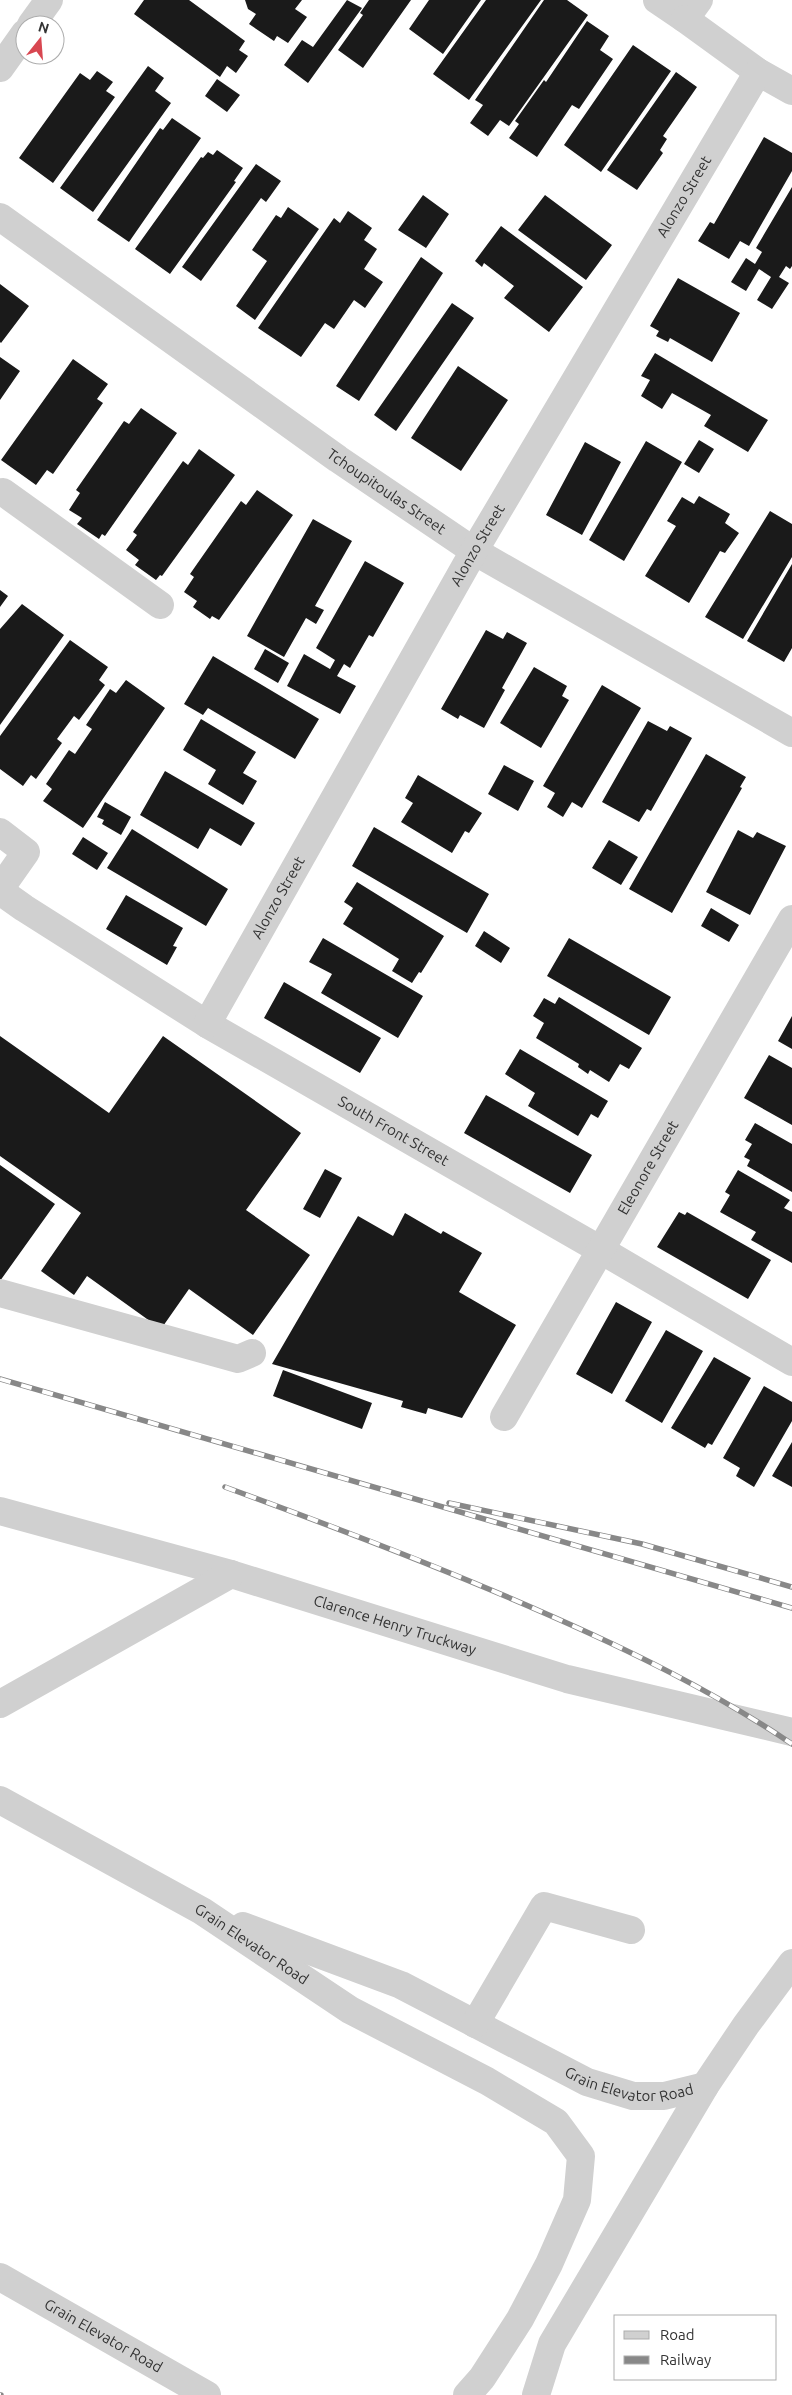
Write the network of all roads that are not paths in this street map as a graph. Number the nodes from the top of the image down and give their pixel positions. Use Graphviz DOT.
graph roads {
  1 [pos="49,0"];
  2 [pos="657,0"];
  3 [pos="692,10"];
  4 [pos="38,15"];
  5 [pos="15,47"];
  6 [pos="0,68"];
  7 [pos="758,72"];
  8 [pos="792,91"];
  9 [pos="0,217"];
  10 [pos="0,493"];
  11 [pos="474,550"];
  12 [pos="160,606"];
  13 [pos="792,733"];
  14 [pos="0,832"];
  15 [pos="0,890"];
  16 [pos="792,919"];
  17 [pos="207,1024"];
  18 [pos="600,1249"];
  19 [pos="0,1293"];
  20 [pos="252,1354"];
  21 [pos="792,1362"];
  22 [pos="504,1417"];
  23 [pos="0,1511"];
  24 [pos="231,1574"];
  25 [pos="0,1704"];
  26 [pos="792,1732"];
  27 [pos="0,1800"];
  28 [pos="202,1911"];
  29 [pos="631,1930"];
  30 [pos="792,1963"];
  31 [pos="475,2024"];
  32 [pos="705,2086"];
  33 [pos="0,2276"];
  34 [pos="207,2395"];
  35 [pos="467,2395"];
  36 [pos="536,2395"];
  1 -- 4 [label="street"];
  2 -- 3 [label="street"];
  3 -- 7 [label="street"];
  5 -- 6 [label="street"];
  7 -- 8 [label="street"];
  7 -- 11 [label="street, Alonzo Street"];
  9 -- 11 [label="street, Tchoupitoulas Street"];
  10 -- 12 [label="street"];
  11 -- 13 [label="street, Tchoupitoulas Street"];
  11 -- 17 [label="street, Alonzo Street"];
  14 -- 15 [label="street"];
  15 -- 17 [label="street, South Front Street"];
  16 -- 18 [label="street, Eleonore Street"];
  17 -- 18 [label="street, South Front Street"];
  18 -- 21 [label="street, South Front Street"];
  18 -- 22 [label="street, Eleonore Street"];
  19 -- 20 [label="street"];
  23 -- 24 [label="street, Clarence Henry Truckway"];
  24 -- 25 [label="street"];
  24 -- 26 [label="street, Clarence Henry Truckway"];
  27 -- 28 [label="street"];
  28 -- 31 [label="street, Grain Elevator Road"];
  28 -- 35 [label="street, Grain Elevator Road"];
  29 -- 31 [label="street"];
  30 -- 32 [label="street, Grain Elevator Road"];
  31 -- 32 [label="street, Grain Elevator Road"];
  32 -- 36 [label="street"];
  33 -- 34 [label="street, Grain Elevator Road"];
}
